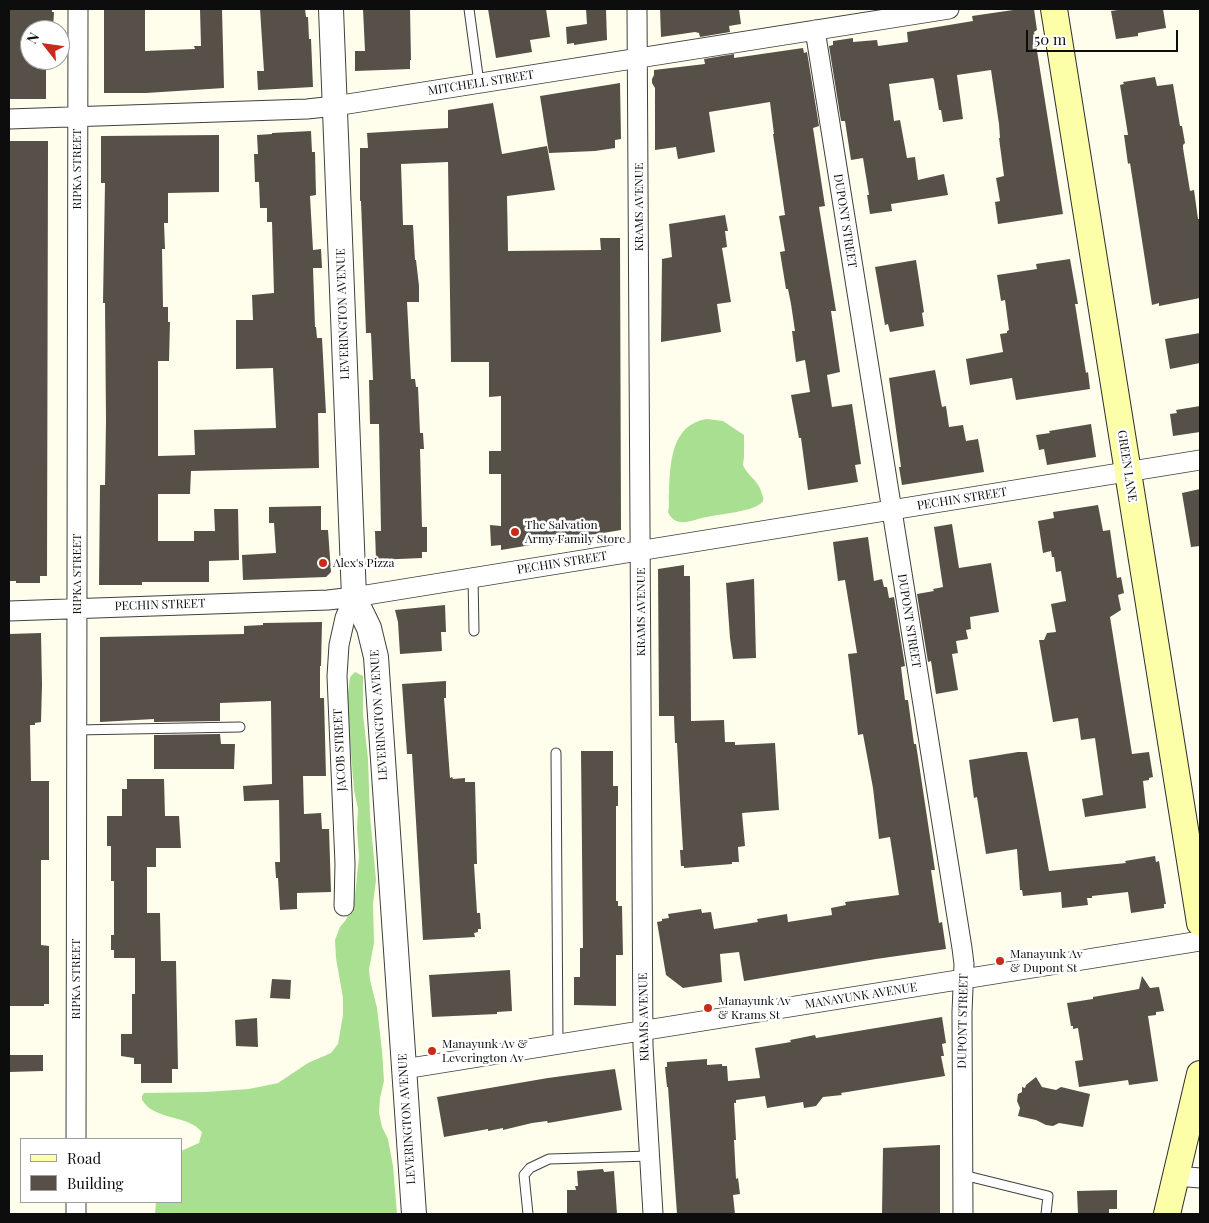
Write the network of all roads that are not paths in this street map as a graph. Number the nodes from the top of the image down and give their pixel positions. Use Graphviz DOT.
graph roads {
  1 [pos="78,9"];
  2 [pos="331,9"];
  3 [pos="469,9"];
  4 [pos="637,9"];
  5 [pos="949,9"];
  6 [pos="1054,9"];
  7 [pos="815,30"];
  8 [pos="638,58"];
  9 [pos="479,83"];
  10 [pos="335,106"];
  11 [pos="78,117"];
  12 [pos="9,120"];
  13 [pos="1200,460"];
  14 [pos="1128,472"];
  15 [pos="891,510"];
  16 [pos="641,550"];
  17 [pos="473,577"];
  18 [pos="354,597"];
  19 [pos="77,608"];
  20 [pos="9,611"];
  21 [pos="474,631"];
  22 [pos="240,727"];
  23 [pos="76,730"];
  24 [pos="556,753"];
  25 [pos="344,906"];
  26 [pos="1200,923"];
  27 [pos="1200,942"];
  28 [pos="964,980"];
  29 [pos="644,1031"];
  30 [pos="558,1044"];
  31 [pos="404,1069"];
  32 [pos="1200,1074"];
  33 [pos="76,1138"];
  34 [pos="650,1156"];
  35 [pos="963,1175"];
  36 [pos="1188,1177"];
  37 [pos="414,1214"];
  38 [pos="528,1214"];
  39 [pos="654,1214"];
  40 [pos="963,1214"];
  41 [pos="1046,1214"];
  42 [pos="1167,1214"];
  1 -- 11 [label="street, RIPKA STREET"];
  2 -- 10 [label="street, LEVERINGTON AVENUE"];
  3 -- 9 [label="lane"];
  4 -- 8 [label="street, KRAMS AVENUE"];
  5 -- 7 [label="street, MITCHELL STREET"];
  6 -- 14 [label="main road, GREEN LANE"];
  7 -- 8 [label="street, MITCHELL STREET"];
  7 -- 15 [label="street, DUPONT STREET"];
  8 -- 9 [label="street, MITCHELL STREET"];
  8 -- 16 [label="street, KRAMS AVENUE"];
  9 -- 10 [label="street, MITCHELL STREET"];
  10 -- 11 [label="street, MITCHELL STREET"];
  10 -- 18 [label="street, LEVERINGTON AVENUE"];
  11 -- 12 [label="street, MITCHELL STREET"];
  11 -- 19 [label="street, RIPKA STREET"];
  13 -- 14 [label="street, PECHIN STREET"];
  14 -- 15 [label="street, PECHIN STREET"];
  14 -- 26 [label="main road, GREEN LANE"];
  15 -- 16 [label="street, PECHIN STREET"];
  15 -- 28 [label="street, DUPONT STREET"];
  16 -- 17 [label="street, PECHIN STREET"];
  16 -- 29 [label="street, KRAMS AVENUE"];
  17 -- 18 [label="street, PECHIN STREET"];
  17 -- 21 [label="lane"];
  18 -- 19 [label="street, PECHIN STREET"];
  18 -- 25 [label="street, JACOB STREET"];
  18 -- 31 [label="street, LEVERINGTON AVENUE"];
  19 -- 20 [label="street, PECHIN STREET"];
  19 -- 23 [label="street, RIPKA STREET"];
  22 -- 23 [label="lane"];
  23 -- 33 [label="street, RIPKA STREET"];
  24 -- 30 [label="lane"];
  27 -- 28 [label="street, MANAYUNK AVENUE"];
  28 -- 29 [label="street, MANAYUNK AVENUE"];
  28 -- 35 [label="street, DUPONT STREET"];
  29 -- 30 [label="street, MANAYUNK AVENUE"];
  29 -- 34 [label="street, KRAMS AVENUE"];
  30 -- 31 [label="street, MANAYUNK AVENUE"];
  31 -- 37 [label="street, LEVERINGTON AVENUE"];
  32 -- 36 [label="main road"];
  34 -- 38 [label="lane"];
  34 -- 39 [label="street, KRAMS AVENUE"];
  35 -- 40 [label="street, DUPONT STREET"];
  35 -- 41 [label="lane"];
  36 -- 42 [label="main road"];
}
